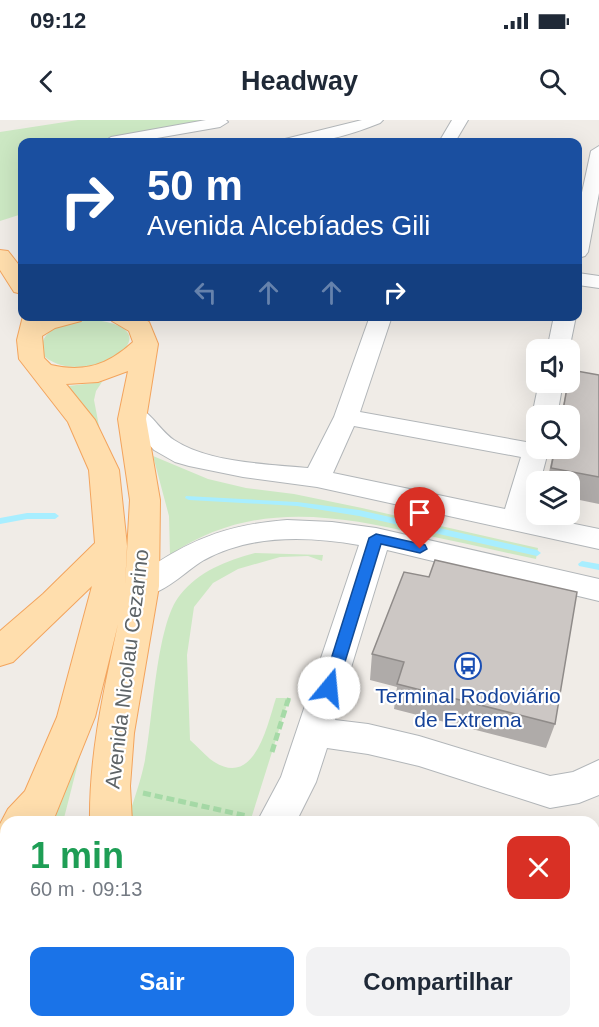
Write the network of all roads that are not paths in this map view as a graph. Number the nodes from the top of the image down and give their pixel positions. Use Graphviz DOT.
graph roads {
  1 [pos="375,120"];
  2 [pos="460,120"];
  3 [pos="220,122"];
  4 [pos="133,138"];
  5 [pos="311,138"];
  6 [pos="449,138"];
  7 [pos="599,151"];
  8 [pos="589,181"];
  9 [pos="582,226"];
  10 [pos="0,237"];
  11 [pos="0,256"];
  12 [pos="18,257"];
  13 [pos="18,280"];
  14 [pos="582,280"];
  15 [pos="599,282"];
  16 [pos="54,321"];
  17 [pos="129,321"];
  18 [pos="379,321"];
  19 [pos="564,321"];
  20 [pos="33,324"];
  21 [pos="560,339"];
  22 [pos="146,344"];
  23 [pos="42,371"];
  24 [pos="132,412"];
  25 [pos="346,417"];
  26 [pos="526,447"];
  27 [pos="533,459"];
  28 [pos="316,478"];
  29 [pos="516,520"];
  30 [pos="376,538"];
  31 [pos="599,539"];
  32 [pos="111,546"];
  33 [pos="142,586"];
  34 [pos="599,590"];
  35 [pos="0,652"];
  36 [pos="315,732"];
  37 [pos="283,772"];
  38 [pos="599,776"];
  39 [pos="28,816"];
  40 [pos="111,816"];
  41 [pos="266,816"];
  42 [pos="291,816"];
  1 -- 5 [label="street"];
  2 -- 6 [label="street"];
  3 -- 4 [label="street"];
  7 -- 8 [label="street"];
  8 -- 9 [label="street"];
  10 -- 12 [label="main road"];
  11 -- 13 [label="main road"];
  14 -- 15 [label="street"];
  16 -- 20 [label="main road"];
  17 -- 22 [label="main road"];
  18 -- 25 [label="street"];
  19 -- 21 [label="street"];
  20 -- 23 [label="main road, Avenida Nicolau Cezarino"];
  22 -- 23 [label="main road"];
  22 -- 24 [label="main road, Avenida Nicolau Cezarino"];
  23 -- 32 [label="main road, Avenida Nicolau Cezarino"];
  24 -- 28 [label="street"];
  24 -- 33 [label="main road, Avenida Nicolau Cezarino"];
  25 -- 26 [label="street"];
  25 -- 28 [label="street"];
  27 -- 29 [label="street"];
  28 -- 29 [label="street"];
  29 -- 31 [label="street"];
  30 -- 33 [label="street"];
  30 -- 34 [label="street"];
  30 -- 36 [label="street"];
  32 -- 35 [label="main road"];
  32 -- 39 [label="main road, Avenida Nicolau Cezarino"];
  33 -- 40 [label="main road, Avenida Nicolau Cezarino"];
  36 -- 37 [label="street"];
  36 -- 38 [label="street"];
  37 -- 41 [label="street"];
  37 -- 42 [label="street"];
}
